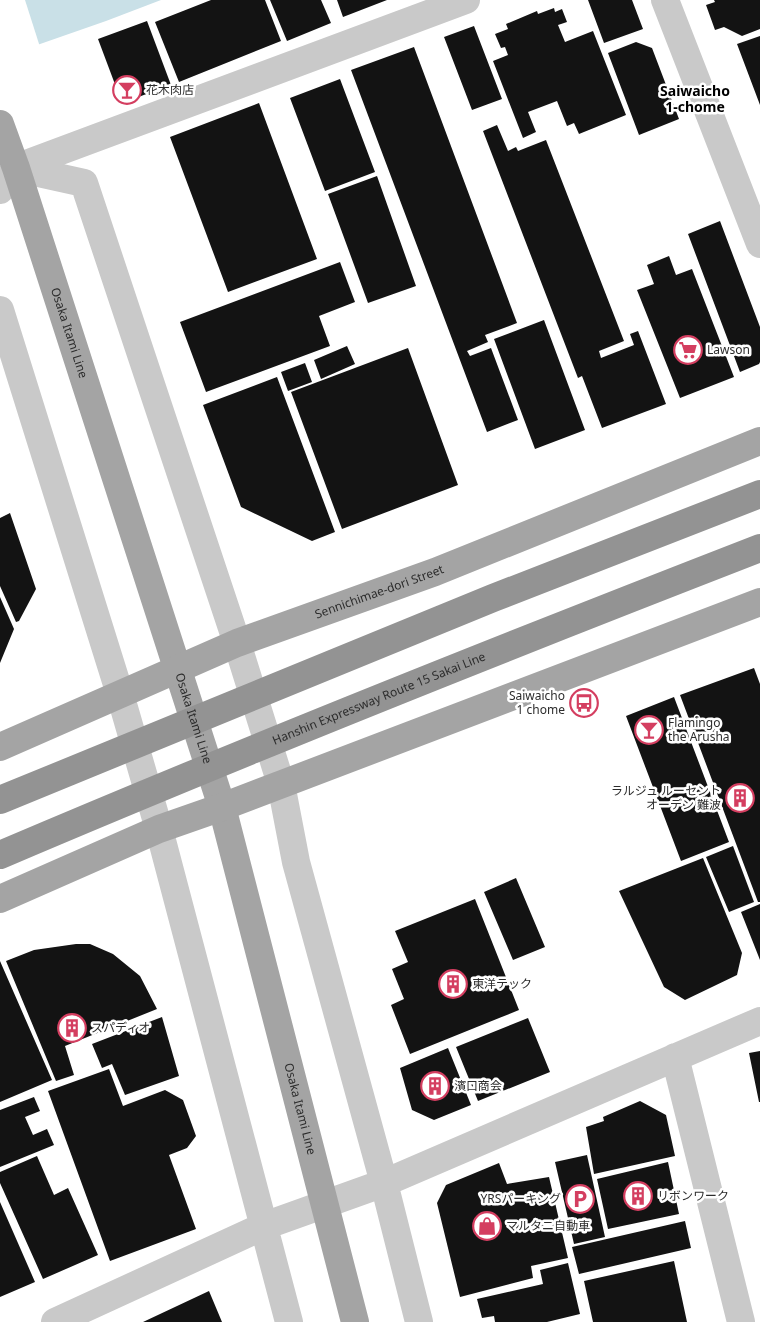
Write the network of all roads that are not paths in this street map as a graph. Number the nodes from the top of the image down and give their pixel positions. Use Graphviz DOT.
graph roads {
  1 [pos="466,0"];
  2 [pos="665,0"];
  3 [pos="0,124"];
  4 [pos="8,171"];
  5 [pos="0,190"];
  6 [pos="760,244"];
  7 [pos="0,310"];
  8 [pos="760,441"];
  9 [pos="760,494"];
  10 [pos="760,548"];
  11 [pos="760,602"];
  12 [pos="237,642"];
  13 [pos="178,669"];
  14 [pos="120,694"];
  15 [pos="0,747"];
  16 [pos="281,784"];
  17 [pos="0,800"];
  18 [pos="222,807"];
  19 [pos="159,829"];
  20 [pos="0,855"];
  21 [pos="0,899"];
  22 [pos="760,1021"];
  23 [pos="675,1057"];
  24 [pos="384,1183"];
  25 [pos="325,1205"];
  26 [pos="264,1226"];
  27 [pos="55,1322"];
  28 [pos="289,1322"];
  29 [pos="355,1322"];
  30 [pos="419,1322"];
  31 [pos="741,1322"];
  1 -- 4 [label="street"];
  2 -- 6 [label="street"];
  3 -- 4 [label="main road, Osaka Itami Line"];
  4 -- 5 [label="street"];
  4 -- 12 [label="street"];
  4 -- 13 [label="main road, Osaka Itami Line"];
  7 -- 14 [label="street"];
  8 -- 12 [label="main road, Sennichimae-dori Street"];
  9 -- 17 [label="highway, bridge"];
  10 -- 20 [label="highway, Hanshin Expressway Route 15 Sakai Line, bridge"];
  11 -- 16 [label="main road"];
  12 -- 13 [label="main road, Sennichimae-dori Street"];
  12 -- 16 [label="street"];
  13 -- 14 [label="main road, Sennichimae-dori Street"];
  13 -- 18 [label="main road, Osaka Itami Line"];
  14 -- 15 [label="main road, Sennichimae-dori Street"];
  14 -- 19 [label="street"];
  16 -- 18 [label="main road"];
  16 -- 24 [label="street"];
  18 -- 19 [label="main road"];
  18 -- 25 [label="main road, Osaka Itami Line"];
  19 -- 21 [label="main road"];
  19 -- 26 [label="street"];
  22 -- 23 [label="street"];
  23 -- 24 [label="street"];
  23 -- 31 [label="street"];
  24 -- 25 [label="street"];
  24 -- 30 [label="street"];
  25 -- 26 [label="street"];
  25 -- 29 [label="main road, Osaka Itami Line"];
  26 -- 27 [label="street"];
  26 -- 28 [label="street"];
}
